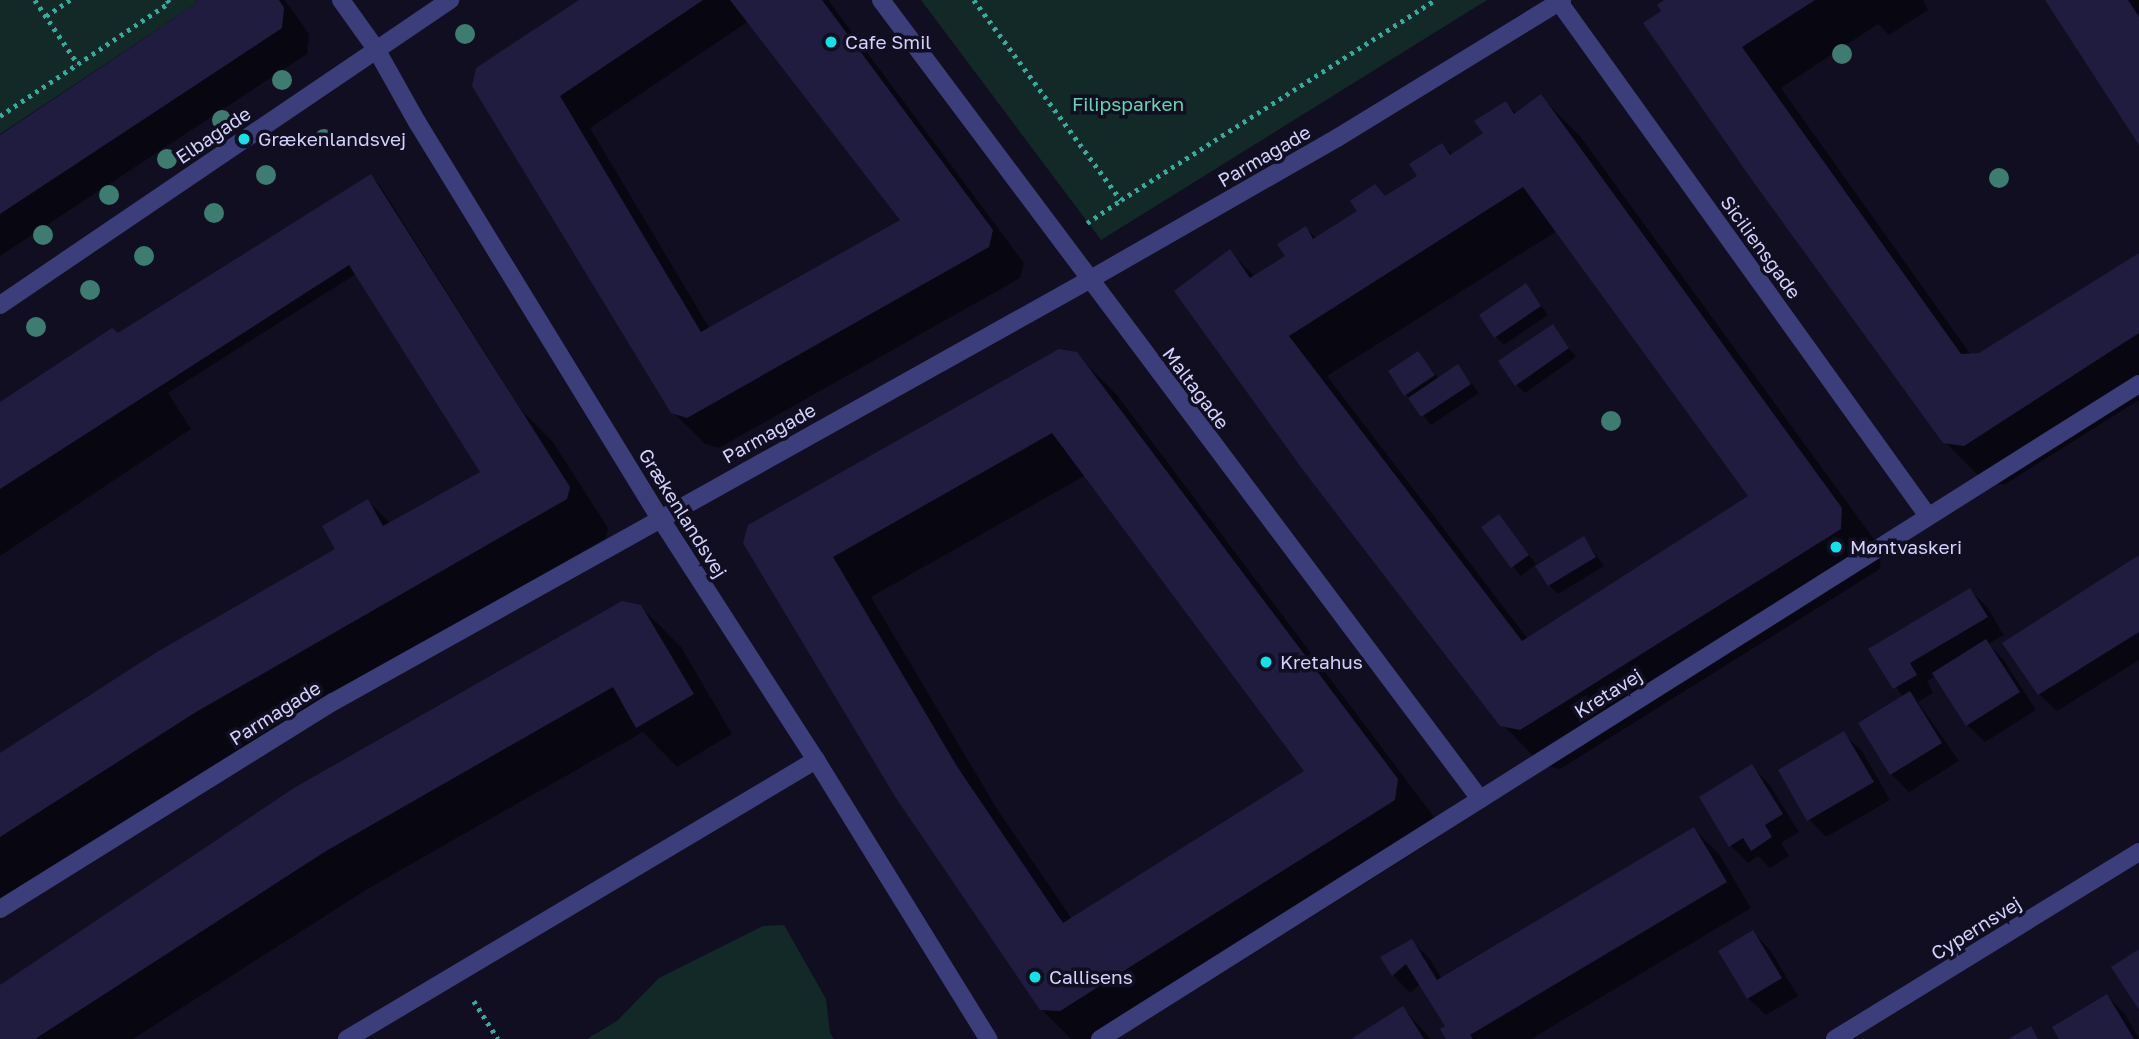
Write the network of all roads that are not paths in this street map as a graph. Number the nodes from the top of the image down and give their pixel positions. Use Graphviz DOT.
graph roads {
  1 [pos="341,0"];
  2 [pos="450,0"];
  3 [pos="881,0"];
  4 [pos="1561,1"];
  5 [pos="376,49"];
  6 [pos="1089,280"];
  7 [pos="0,305"];
  8 [pos="2139,384"];
  9 [pos="1928,516"];
  10 [pos="660,518"];
  11 [pos="816,760"];
  12 [pos="1480,799"];
  13 [pos="2139,852"];
  14 [pos="0,909"];
  15 [pos="347,1039"];
  16 [pos="988,1039"];
  17 [pos="1100,1039"];
  18 [pos="1835,1039"];
  1 -- 5 [label="street, Grækenlandsvej"];
  2 -- 5 [label="street, Elbagade"];
  3 -- 6 [label="street, Maltagade"];
  4 -- 6 [label="street, Parmagade"];
  4 -- 9 [label="street, Siciliensgade"];
  5 -- 7 [label="street, Elbagade"];
  5 -- 10 [label="street, Grækenlandsvej"];
  6 -- 10 [label="street, Parmagade"];
  6 -- 12 [label="street, Maltagade"];
  8 -- 9 [label="street, Kretavej"];
  9 -- 12 [label="street, Kretavej"];
  10 -- 11 [label="street, Grækenlandsvej"];
  10 -- 14 [label="street, Parmagade"];
  11 -- 15 [label="street"];
  11 -- 16 [label="street, Grækenlandsvej"];
  12 -- 17 [label="street, Kretavej"];
  13 -- 18 [label="street, Cypernsvej"];
}
